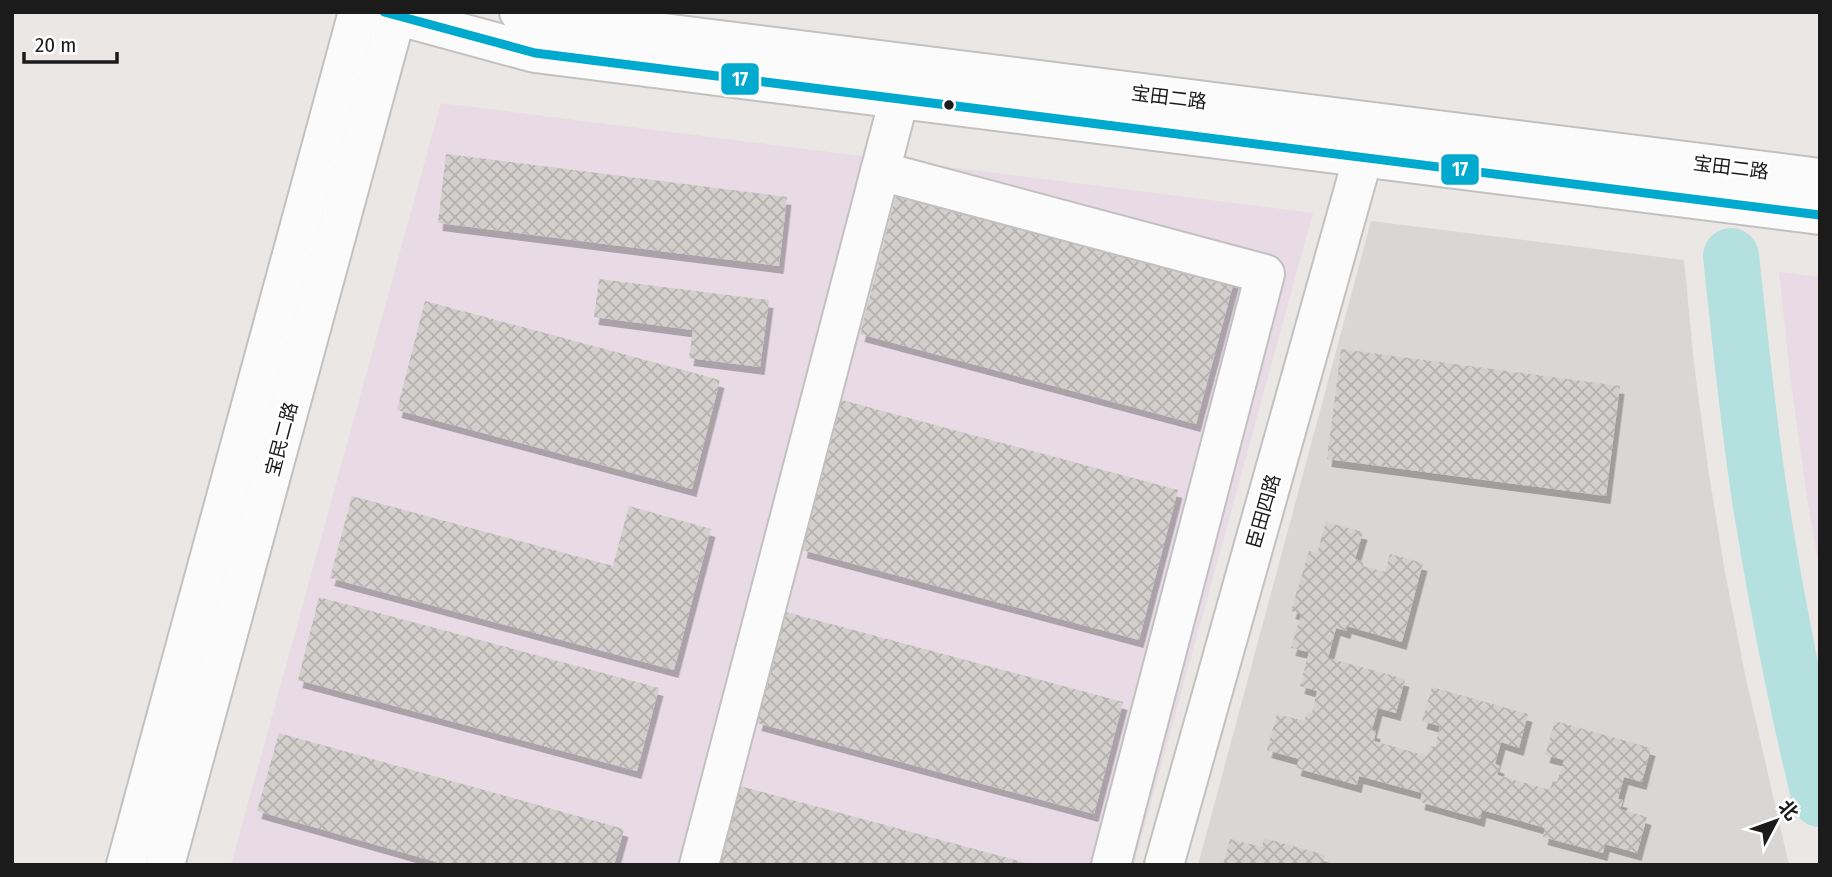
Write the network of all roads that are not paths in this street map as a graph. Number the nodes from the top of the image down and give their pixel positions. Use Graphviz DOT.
graph roads {
  1 [pos="358,12"];
  2 [pos="519,12"];
  3 [pos="391,13"];
  4 [pos="899,99"];
  5 [pos="1363,157"];
  6 [pos="880,171"];
  7 [pos="1820,178"];
  8 [pos="1820,215"];
  9 [pos="126,865"];
  10 [pos="164,865"];
  11 [pos="699,865"];
  12 [pos="1111,865"];
  13 [pos="1164,865"];
  1 -- 9 [label="street, 宝民二路"];
  2 -- 7 [label="street, 宝田二路"];
  3 -- 4 [label="street, 宝田二路"];
  3 -- 10 [label="street, 宝民二路"];
  4 -- 5 [label="street, 宝田二路"];
  4 -- 6 [label="street"];
  5 -- 8 [label="street, 宝田二路"];
  5 -- 13 [label="street, 臣田四路"];
  6 -- 11 [label="street"];
  6 -- 12 [label="street"];
}
